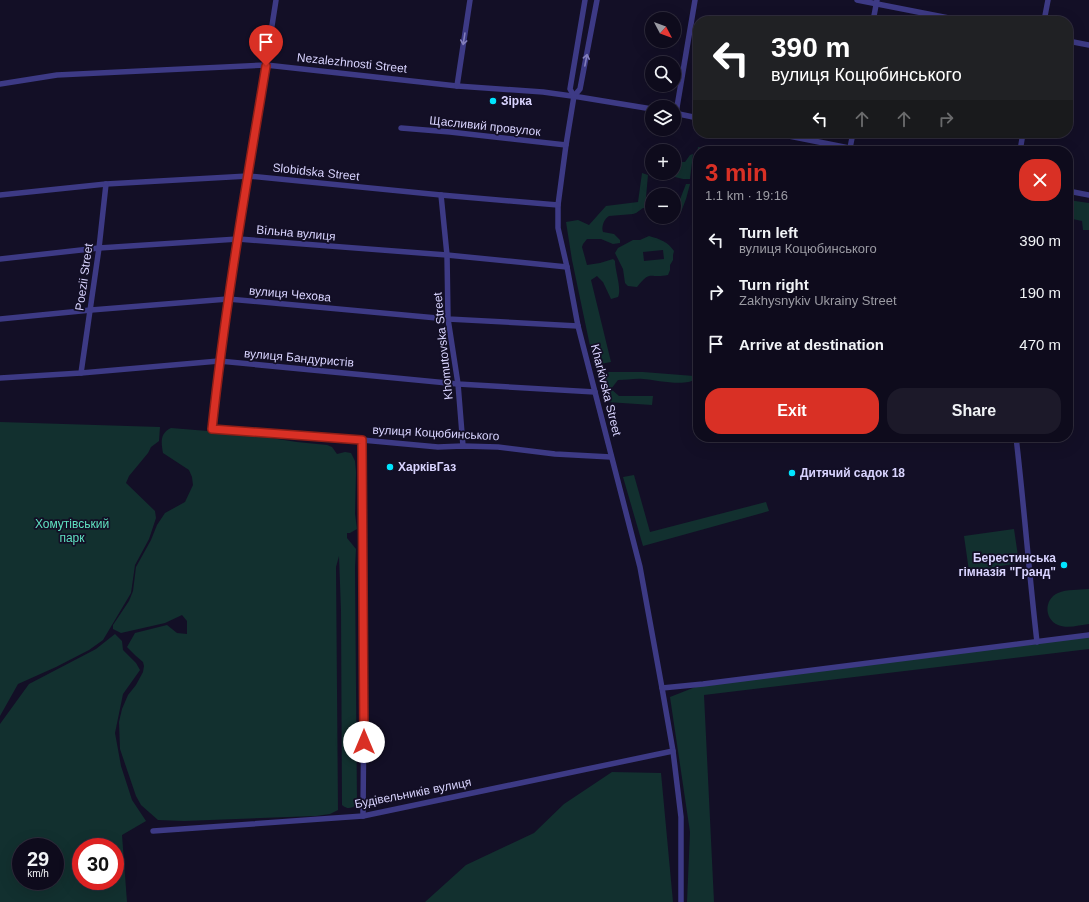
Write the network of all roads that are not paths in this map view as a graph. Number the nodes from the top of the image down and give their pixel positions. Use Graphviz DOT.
graph roads {
  1 [pos="276,0"];
  2 [pos="470,0"];
  3 [pos="585,0"];
  4 [pos="597,0"];
  5 [pos="695,0"];
  6 [pos="856,0"];
  7 [pos="1048,0"];
  8 [pos="877,2"];
  9 [pos="875,16"];
  10 [pos="941,16"];
  11 [pos="1045,16"];
  12 [pos="1073,42"];
  13 [pos="1089,45"];
  14 [pos="266,66"];
  15 [pos="0,84"];
  16 [pos="457,86"];
  17 [pos="574,96"];
  18 [pos="677,100"];
  19 [pos="645,108"];
  20 [pos="681,114"];
  21 [pos="693,117"];
  22 [pos="401,128"];
  23 [pos="799,138"];
  24 [pos="566,145"];
  25 [pos="840,146"];
  26 [pos="248,176"];
  27 [pos="106,184"];
  28 [pos="1073,192"];
  29 [pos="0,195"];
  30 [pos="441,195"];
  31 [pos="1089,195"];
  32 [pos="558,205"];
  33 [pos="238,239"];
  34 [pos="99,248"];
  35 [pos="447,256"];
  36 [pos="0,259"];
  37 [pos="567,267"];
  38 [pos="228,299"];
  39 [pos="91,310"];
  40 [pos="0,319"];
  41 [pos="448,319"];
  42 [pos="578,326"];
  43 [pos="219,361"];
  44 [pos="81,373"];
  45 [pos="0,378"];
  46 [pos="458,384"];
  47 [pos="595,392"];
  48 [pos="362,440"];
  49 [pos="1017,442"];
  50 [pos="463,446"];
  51 [pos="611,457"];
  52 [pos="1089,636"];
  53 [pos="1037,642"];
  54 [pos="662,688"];
  55 [pos="673,751"];
  56 [pos="363,816"];
  57 [pos="153,831"];
  58 [pos="681,902"];
  1 -- 14 [label="street"];
  2 -- 16 [label="street, one-way"];
  3 -- 17 [label="street, Kharkivska Street"];
  17 -- 4 [label="street, Kharkivska Street, one-way"];
  5 -- 18 [label="street"];
  6 -- 8 [label="street"];
  7 -- 11 [label="street"];
  8 -- 9 [label="street"];
  8 -- 10 [label="street"];
  12 -- 13 [label="street"];
  14 -- 15 [label="street, Nezalezhnosti Street"];
  14 -- 16 [label="street, Nezalezhnosti Street"];
  14 -- 26 [label="street"];
  16 -- 17 [label="street, Nezalezhnosti Street"];
  17 -- 19 [label="street, Nezalezhnosti Street"];
  17 -- 24 [label="street, Kharkivska Street"];
  20 -- 21 [label="street"];
  22 -- 24 [label="street, Щасливий провулок"];
  23 -- 25 [label="street"];
  24 -- 32 [label="street, Kharkivska Street"];
  26 -- 27 [label="street, Slobidska Street"];
  26 -- 30 [label="street, Slobidska Street"];
  26 -- 33 [label="street"];
  27 -- 29 [label="street, Slobidska Street"];
  27 -- 34 [label="street, Poezii Street"];
  28 -- 31 [label="street"];
  30 -- 32 [label="street, Slobidska Street"];
  30 -- 35 [label="street, Khomutovska Street"];
  32 -- 37 [label="street, Kharkivska Street"];
  33 -- 34 [label="street, Вільна вулиця"];
  33 -- 35 [label="street, Вільна вулиця"];
  33 -- 38 [label="street"];
  34 -- 36 [label="street, Вільна вулиця"];
  34 -- 39 [label="street, Poezii Street"];
  35 -- 37 [label="street, Вільна вулиця"];
  35 -- 41 [label="street, Khomutovska Street"];
  37 -- 42 [label="street, Kharkivska Street"];
  38 -- 39 [label="street, вулиця Чехова"];
  38 -- 41 [label="street, вулиця Чехова"];
  38 -- 43 [label="street"];
  39 -- 40 [label="street, вулиця Чехова"];
  39 -- 44 [label="street, Poezii Street"];
  41 -- 42 [label="street, вулиця Чехова"];
  41 -- 46 [label="street, Khomutovska Street"];
  42 -- 47 [label="street, Kharkivska Street"];
  43 -- 44 [label="street, вулиця Бандуристів"];
  43 -- 46 [label="street, вулиця Бандуристів"];
  43 -- 48 [label="street, вулиця Коцюбинського"];
  44 -- 45 [label="street, вулиця Бандуристів"];
  46 -- 47 [label="street, вулиця Бандуристів"];
  46 -- 50 [label="street, Khomutovska Street"];
  47 -- 51 [label="street, Kharkivska Street"];
  48 -- 50 [label="street, вулиця Коцюбинського"];
  48 -- 56 [label="street"];
  49 -- 53 [label="street"];
  50 -- 51 [label="street, вулиця Коцюбинського"];
  51 -- 54 [label="street, Kharkivska Street"];
  52 -- 53 [label="street"];
  53 -- 54 [label="street"];
  54 -- 55 [label="street, Kharkivska Street"];
  55 -- 56 [label="street, Будівельників вулиця"];
  55 -- 58 [label="street, Kharkivska Street"];
  56 -- 57 [label="street, Будівельників вулиця"];
}
